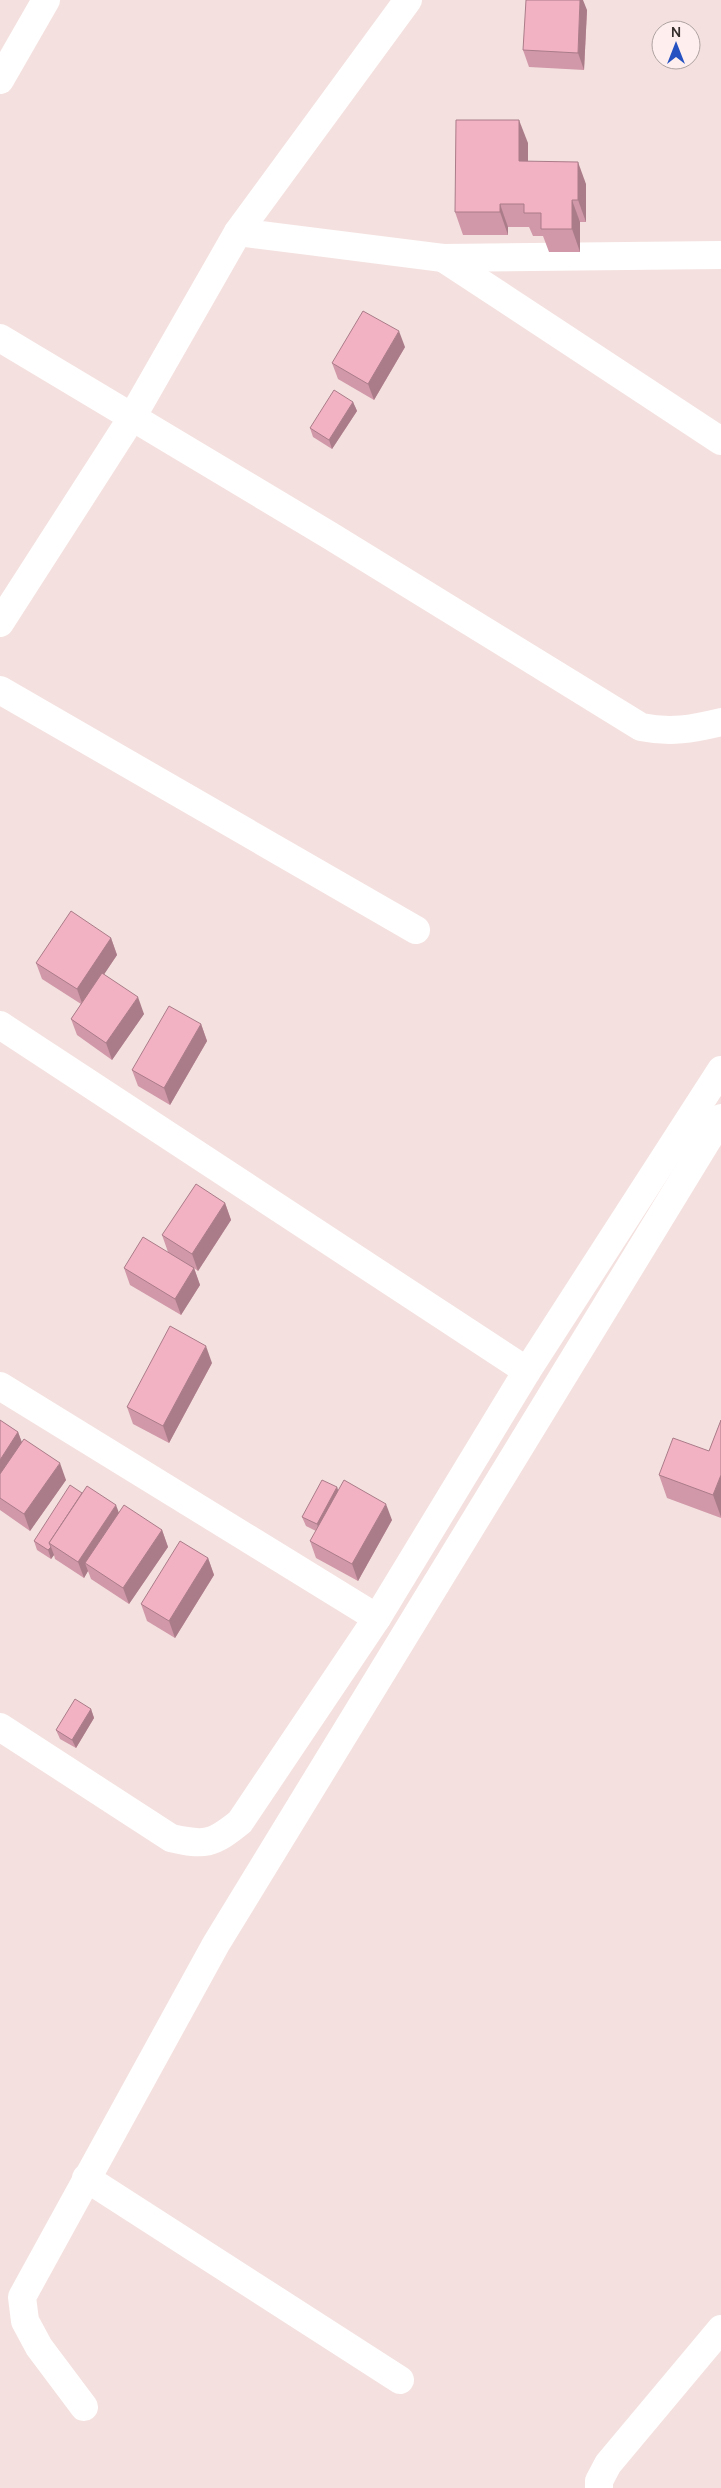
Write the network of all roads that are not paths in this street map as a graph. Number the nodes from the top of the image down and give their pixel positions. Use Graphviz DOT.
graph roads {
  1 [pos="46,0"];
  2 [pos="408,0"];
  3 [pos="0,80"];
  4 [pos="238,232"];
  5 [pos="721,255"];
  6 [pos="443,258"];
  7 [pos="0,338"];
  8 [pos="131,419"];
  9 [pos="721,442"];
  10 [pos="0,623"];
  11 [pos="0,690"];
  12 [pos="721,722"];
  13 [pos="416,930"];
  14 [pos="0,1025"];
  15 [pos="721,1070"];
  16 [pos="721,1119"];
  17 [pos="527,1371"];
  18 [pos="0,1386"];
  19 [pos="377,1618"];
  20 [pos="0,1728"];
  21 [pos="86,2178"];
  22 [pos="721,2329"];
  23 [pos="400,2380"];
  24 [pos="84,2407"];
  25 [pos="599,2488"];
  1 -- 3 [label="street"];
  2 -- 4 [label="street"];
  4 -- 6 [label="street"];
  4 -- 8 [label="street"];
  5 -- 6 [label="street"];
  6 -- 9 [label="street"];
  7 -- 8 [label="street"];
  8 -- 10 [label="street"];
  8 -- 12 [label="street"];
  11 -- 13 [label="street"];
  14 -- 17 [label="street"];
  15 -- 17 [label="street"];
  16 -- 21 [label="street"];
  17 -- 19 [label="street"];
  18 -- 19 [label="street"];
  19 -- 20 [label="street"];
  21 -- 23 [label="street"];
  21 -- 24 [label="street"];
  22 -- 25 [label="street"];
}
